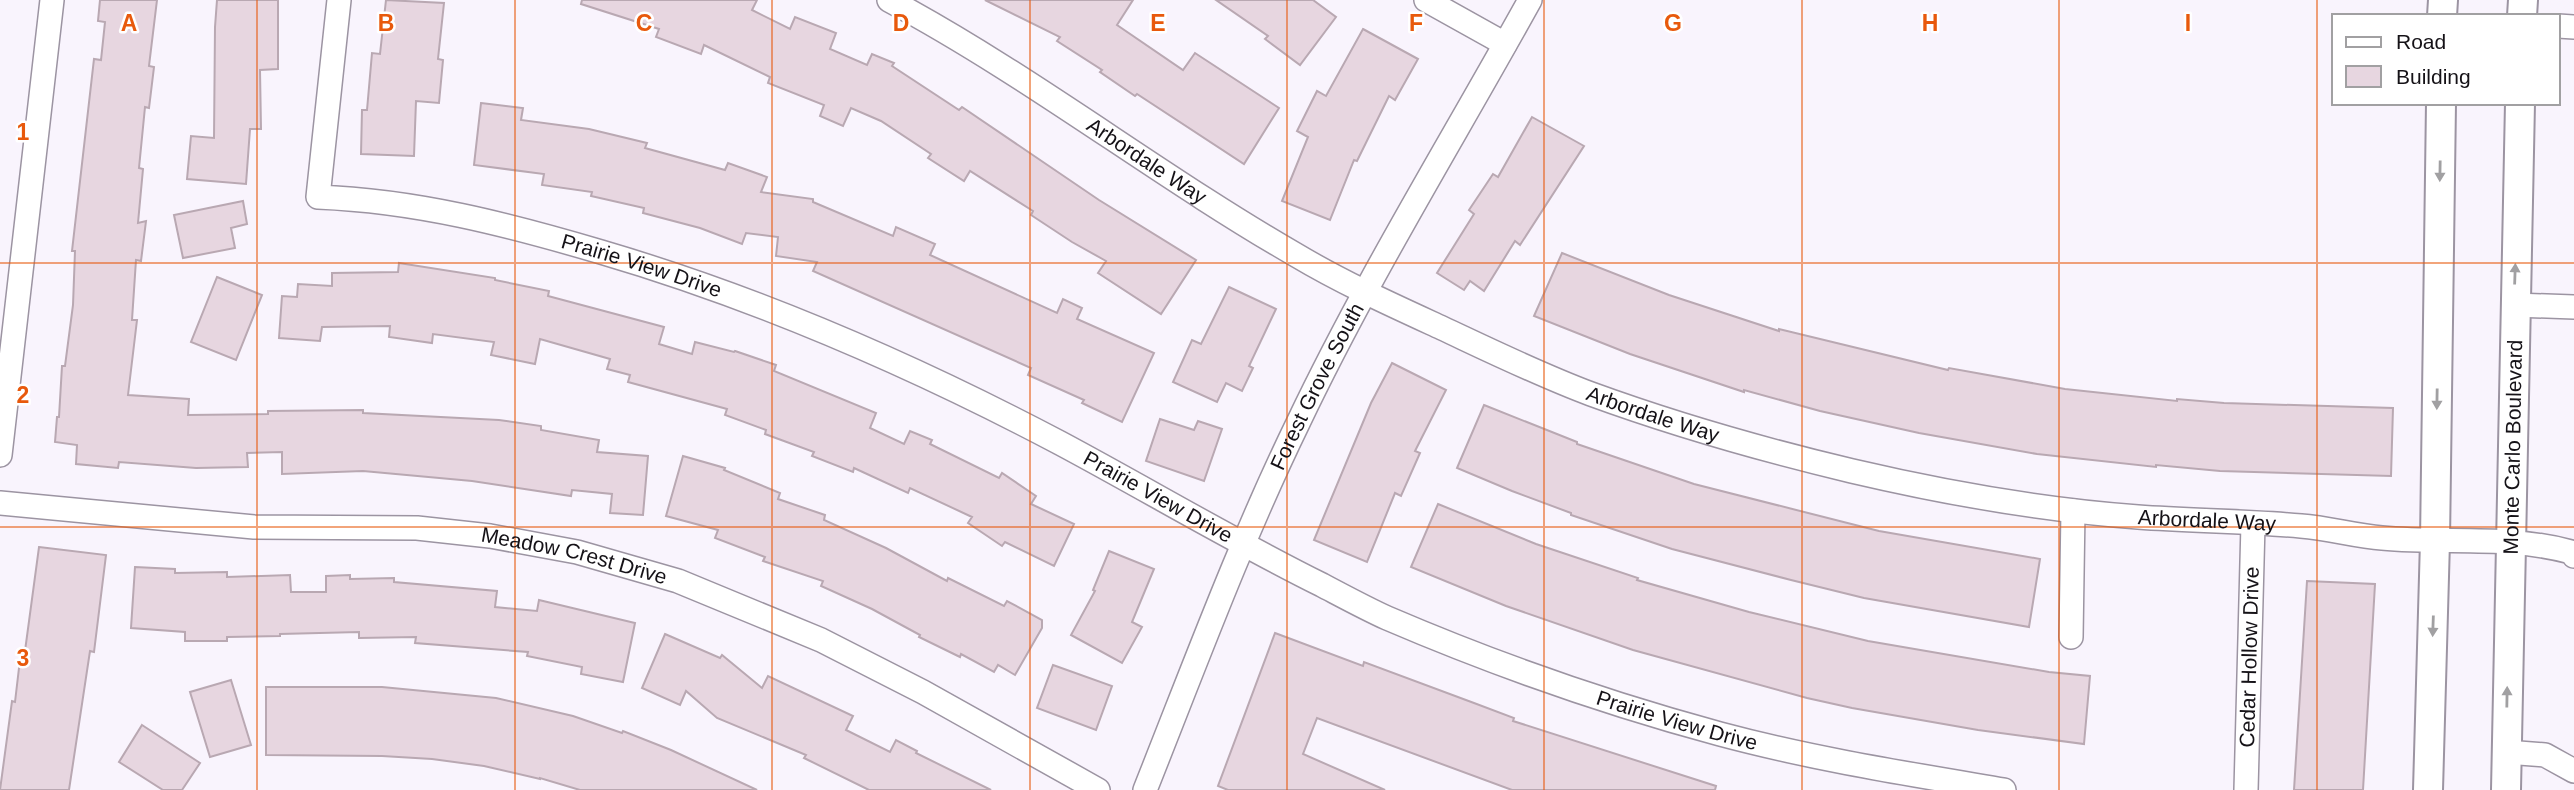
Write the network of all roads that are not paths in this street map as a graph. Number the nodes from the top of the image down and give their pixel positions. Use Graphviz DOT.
graph roads {
  1 [pos="52,0"];
  2 [pos="339,0"];
  3 [pos="889,0"];
  4 [pos="1426,0"];
  5 [pos="1530,0"];
  6 [pos="1505,44"];
  7 [pos="2441,105"];
  8 [pos="2520,105"];
  9 [pos="1364,292"];
  10 [pos="2514,305"];
  11 [pos="2574,307"];
  12 [pos="0,455"];
  13 [pos="0,503"];
  14 [pos="2073,511"];
  15 [pos="2253,524"];
  16 [pos="2435,541"];
  17 [pos="2510,542"];
  18 [pos="1242,545"];
  19 [pos="2574,556"];
  20 [pos="2071,636"];
  21 [pos="2506,752"];
  22 [pos="2574,753"];
  23 [pos="2545,755"];
  24 [pos="2574,771"];
  25 [pos="1098,790"];
  26 [pos="1145,790"];
  27 [pos="2004,790"];
  28 [pos="2246,790"];
  29 [pos="2428,790"];
  30 [pos="2506,790"];
  1 -- 12 [label="street"];
  2 -- 18 [label="street, Prairie View Drive"];
  3 -- 9 [label="street, Arbordale Way"];
  4 -- 6 [label="street"];
  5 -- 6 [label="street, Forest Grove South"];
  6 -- 9 [label="street, Forest Grove South"];
  7 -- 16 [label="main road, one-way"];
  10 -- 8 [label="main road, Monte Carlo Boulevard, one-way"];
  9 -- 14 [label="street, Arbordale Way"];
  9 -- 18 [label="street, Forest Grove South"];
  10 -- 11 [label="street"];
  10 -- 17 [label="main road, Monte Carlo Boulevard"];
  13 -- 25 [label="street, Meadow Crest Drive"];
  14 -- 15 [label="street, Arbordale Way"];
  14 -- 20 [label="street"];
  15 -- 16 [label="street, Arbordale Way"];
  15 -- 28 [label="street, Cedar Hollow Drive"];
  16 -- 17 [label="street, Arbordale Way"];
  16 -- 29 [label="main road, one-way"];
  17 -- 19 [label="street, Arbordale Way"];
  21 -- 17 [label="main road, Monte Carlo Boulevard, one-way"];
  18 -- 26 [label="street, Forest Grove South"];
  18 -- 27 [label="street, Prairie View Drive"];
  21 -- 23 [label="street"];
  21 -- 30 [label="main road, Monte Carlo Boulevard"];
  22 -- 23 [label="street"];
  23 -- 24 [label="street"];
}
